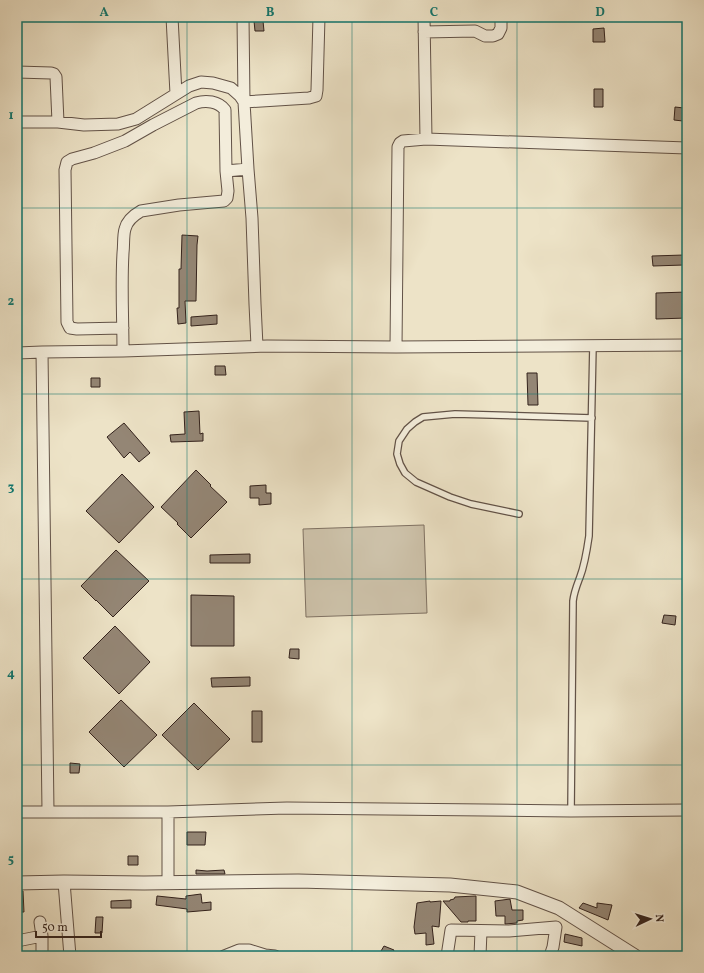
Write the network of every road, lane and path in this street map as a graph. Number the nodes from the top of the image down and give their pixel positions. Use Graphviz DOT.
graph roads {
  1 [pos="172,17"];
  2 [pos="243,17"];
  3 [pos="319,17"];
  4 [pos="424,17"];
  5 [pos="501,17"];
  6 [pos="424,32"];
  7 [pos="17,72"];
  8 [pos="176,94"];
  9 [pos="244,102"];
  10 [pos="17,122"];
  11 [pos="58,122"];
  12 [pos="426,139"];
  13 [pos="687,148"];
  14 [pos="248,169"];
  15 [pos="226,171"];
  16 [pos="123,328"];
  17 [pos="593,345"];
  18 [pos="687,345"];
  19 [pos="257,346"];
  20 [pos="396,347"];
  21 [pos="123,351"];
  22 [pos="42,352"];
  23 [pos="17,353"];
  24 [pos="592,418"];
  25 [pos="519,514"];
  26 [pos="687,810"];
  27 [pos="48,811"];
  28 [pos="571,811"];
  29 [pos="17,812"];
  30 [pos="168,812"];
  31 [pos="64,882"];
  32 [pos="17,883"];
  33 [pos="168,883"];
  34 [pos="40,922"];
  35 [pos="481,930"];
  36 [pos="42,936"];
  37 [pos="17,941"];
  38 [pos="239,953"];
  39 [pos="42,956"];
  40 [pos="70,956"];
  41 [pos="224,956"];
  42 [pos="275,956"];
  43 [pos="447,956"];
  44 [pos="480,956"];
  45 [pos="550,956"];
  46 [pos="635,956"];
  1 -- 8 [label="street"];
  2 -- 9 [label="street"];
  3 -- 9 [label="street"];
  4 -- 6 [label="street"];
  5 -- 6 [label="street"];
  6 -- 12 [label="street"];
  7 -- 11 [label="street"];
  8 -- 9 [label="street"];
  8 -- 11 [label="street"];
  9 -- 14 [label="street"];
  10 -- 11 [label="street"];
  12 -- 13 [label="street"];
  12 -- 20 [label="street"];
  14 -- 15 [label="street"];
  14 -- 19 [label="street"];
  15 -- 16 [label="street"];
  15 -- 16 [label="street"];
  16 -- 21 [label="street"];
  17 -- 18 [label="street"];
  17 -- 20 [label="street"];
  17 -- 24 [label="lane"];
  19 -- 20 [label="street"];
  19 -- 21 [label="street"];
  21 -- 22 [label="street"];
  22 -- 23 [label="street"];
  22 -- 27 [label="street"];
  24 -- 25 [label="lane"];
  24 -- 28 [label="lane"];
  26 -- 28 [label="street"];
  27 -- 29 [label="street"];
  27 -- 30 [label="street"];
  28 -- 30 [label="street"];
  30 -- 33 [label="street"];
  31 -- 32 [label="street"];
  31 -- 33 [label="street"];
  31 -- 40 [label="street"];
  33 -- 46 [label="street"];
  34 -- 36 [label="street"];
  35 -- 43 [label="street"];
  35 -- 44 [label="street"];
  35 -- 45 [label="street"];
  36 -- 37 [label="street"];
  36 -- 39 [label="street"];
  38 -- 41 [label="street"];
  38 -- 42 [label="street"];
}
